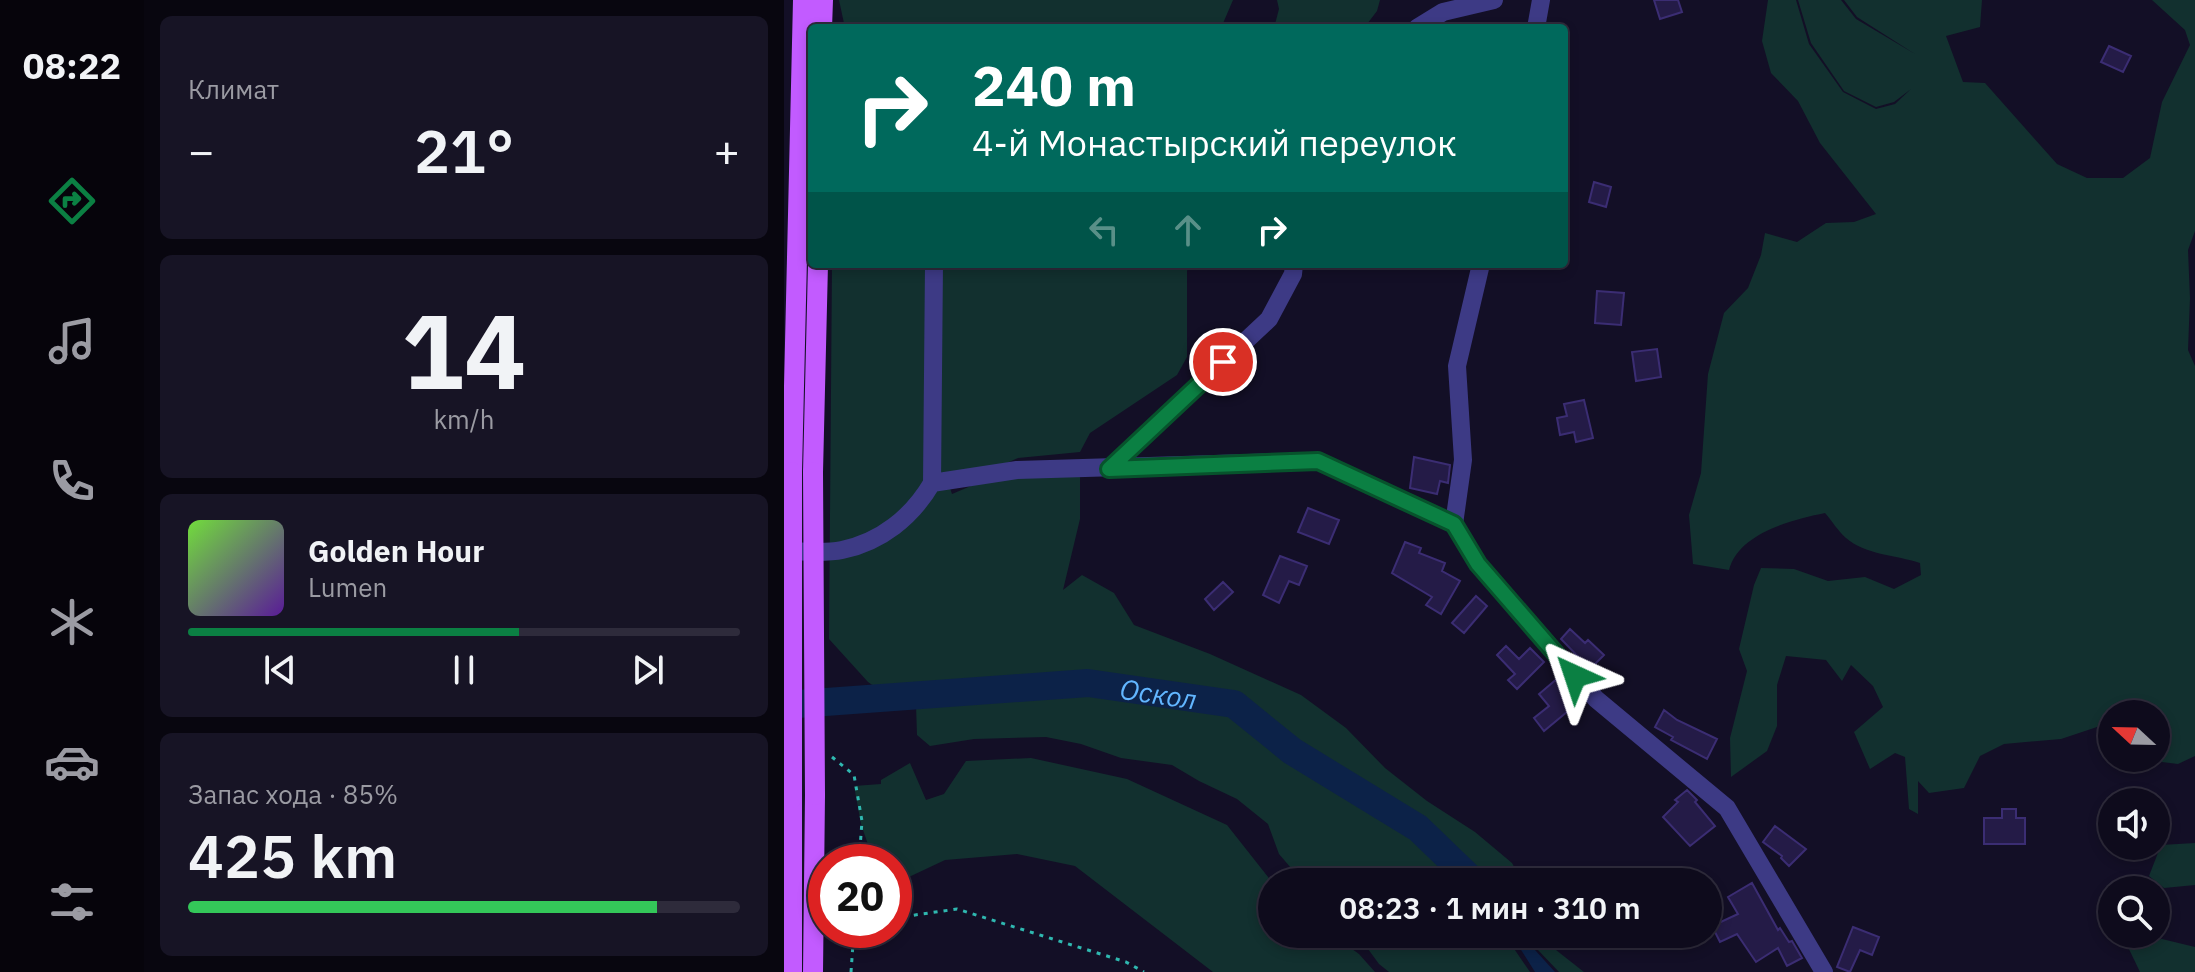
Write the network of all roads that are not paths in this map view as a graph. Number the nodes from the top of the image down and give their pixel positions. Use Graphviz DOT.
graph roads {
  1 [pos="803,0"];
  2 [pos="823,0"];
  3 [pos="1494,0"];
  4 [pos="1541,0"];
  5 [pos="822,24"];
  6 [pos="1424,24"];
  7 [pos="1537,24"];
  8 [pos="818,268"];
  9 [pos="934,268"];
  10 [pos="1294,268"];
  11 [pos="1480,268"];
  12 [pos="1109,469"];
  13 [pos="803,472"];
  14 [pos="932,483"];
  15 [pos="1454,524"];
  16 [pos="784,551"];
  17 [pos="792,972"];
  18 [pos="813,972"];
  19 [pos="1824,972"];
  1 -- 13 [label="main road"];
  2 -- 5 [label="main road"];
  3 -- 6 [label="lane"];
  4 -- 7 [label="lane"];
  8 -- 13 [label="main road"];
  9 -- 14 [label="lane"];
  10 -- 12 [label="lane"];
  11 -- 15 [label="lane"];
  12 -- 14 [label="lane"];
  12 -- 15 [label="lane"];
  13 -- 17 [label="main road, bridge"];
  13 -- 18 [label="main road, bridge"];
  14 -- 16 [label="lane"];
  15 -- 19 [label="lane"];
}
